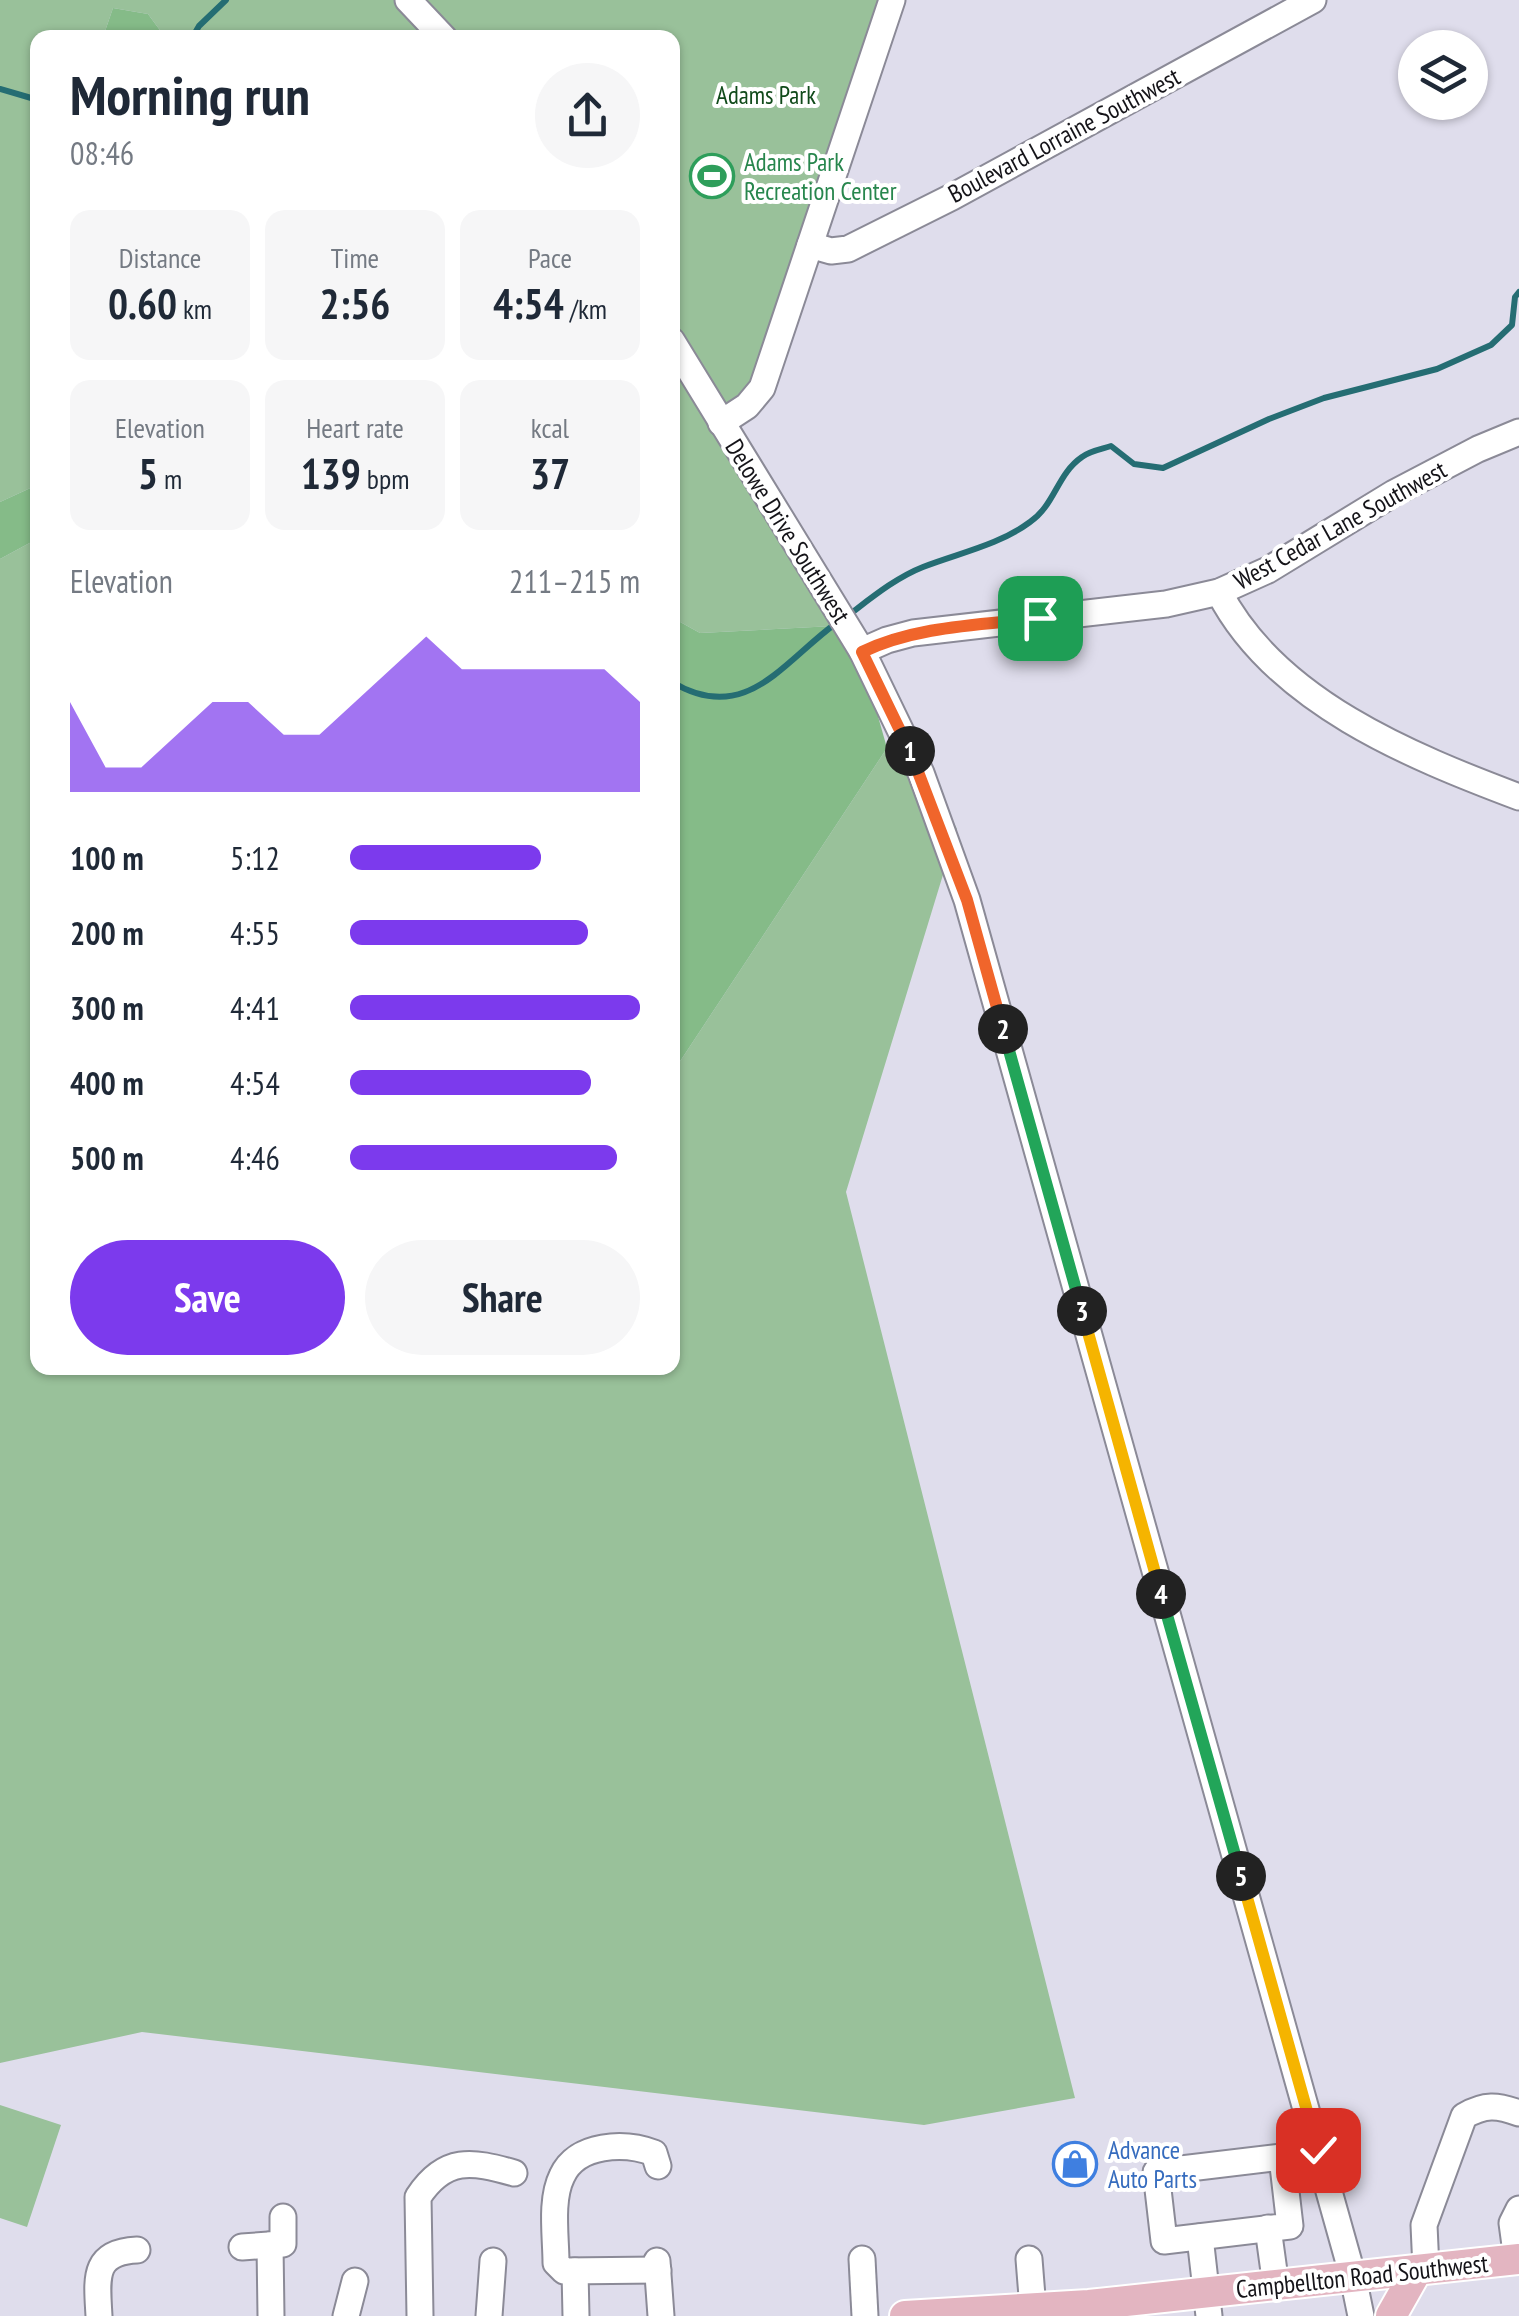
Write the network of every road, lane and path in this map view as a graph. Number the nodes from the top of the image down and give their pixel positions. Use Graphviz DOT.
graph roads {
  1 [pos="408,0"];
  2 [pos="892,0"];
  3 [pos="1313,0"];
  4 [pos="436,30"];
  5 [pos="810,245"];
  6 [pos="680,354"];
  7 [pos="722,423"];
  8 [pos="1519,432"];
  9 [pos="1219,592"];
  10 [pos="862,652"];
  11 [pos="1519,798"];
  12 [pos="1519,2114"];
  13 [pos="658,2166"];
  14 [pos="514,2172"];
  15 [pos="1519,2209"];
  16 [pos="282,2217"];
  17 [pos="1268,2228"];
  18 [pos="1200,2237"];
  19 [pos="270,2246"];
  20 [pos="242,2247"];
  21 [pos="138,2250"];
  22 [pos="862,2259"];
  23 [pos="1028,2259"];
  24 [pos="1518,2259"];
  25 [pos="493,2261"];
  26 [pos="1422,2270"];
  27 [pos="575,2271"];
  28 [pos="1353,2277"];
  29 [pos="355,2281"];
  30 [pos="1276,2286"];
  31 [pos="1208,2304"];
  32 [pos="1013,2312"];
  33 [pos="956,2315"];
  34 [pos="99,2316"];
  35 [pos="272,2316"];
  36 [pos="346,2316"];
  37 [pos="420,2316"];
  38 [pos="489,2316"];
  39 [pos="576,2316"];
  40 [pos="662,2316"];
  41 [pos="864,2316"];
  42 [pos="906,2316"];
  43 [pos="1362,2316"];
  44 [pos="1391,2316"];
  1 -- 4 [label="street"];
  2 -- 5 [label="street"];
  3 -- 5 [label="street, Boulevard Lorraine Southwest"];
  5 -- 7 [label="street"];
  6 -- 7 [label="street, Delowe Drive Southwest"];
  7 -- 10 [label="street, Delowe Drive Southwest"];
  8 -- 9 [label="street, West Cedar Lane Southwest"];
  9 -- 10 [label="street, West Cedar Lane Southwest"];
  9 -- 11 [label="street"];
  10 -- 28 [label="street, Delowe Drive Southwest"];
  12 -- 26 [label="street"];
  13 -- 27 [label="street"];
  14 -- 37 [label="street"];
  15 -- 24 [label="street"];
  16 -- 19 [label="street"];
  17 -- 18 [label="street"];
  17 -- 18 [label="street"];
  17 -- 30 [label="street"];
  18 -- 31 [label="street"];
  19 -- 20 [label="street"];
  19 -- 35 [label="street"];
  21 -- 34 [label="street"];
  22 -- 41 [label="street"];
  23 -- 32 [label="street"];
  24 -- 26 [label="main road, Campbellton Road Southwest"];
  25 -- 38 [label="street"];
  26 -- 28 [label="main road, Campbellton Road Southwest"];
  26 -- 44 [label="main road"];
  27 -- 39 [label="street"];
  27 -- 40 [label="street"];
  28 -- 30 [label="main road, Campbellton Road Southwest"];
  28 -- 43 [label="street, Delowe Drive Southwest"];
  29 -- 36 [label="street"];
  30 -- 31 [label="main road, Campbellton Road Southwest"];
  31 -- 32 [label="main road, Campbellton Road Southwest"];
  32 -- 33 [label="main road, Campbellton Road Southwest"];
  33 -- 42 [label="main road, Campbellton Road Southwest"];
}
